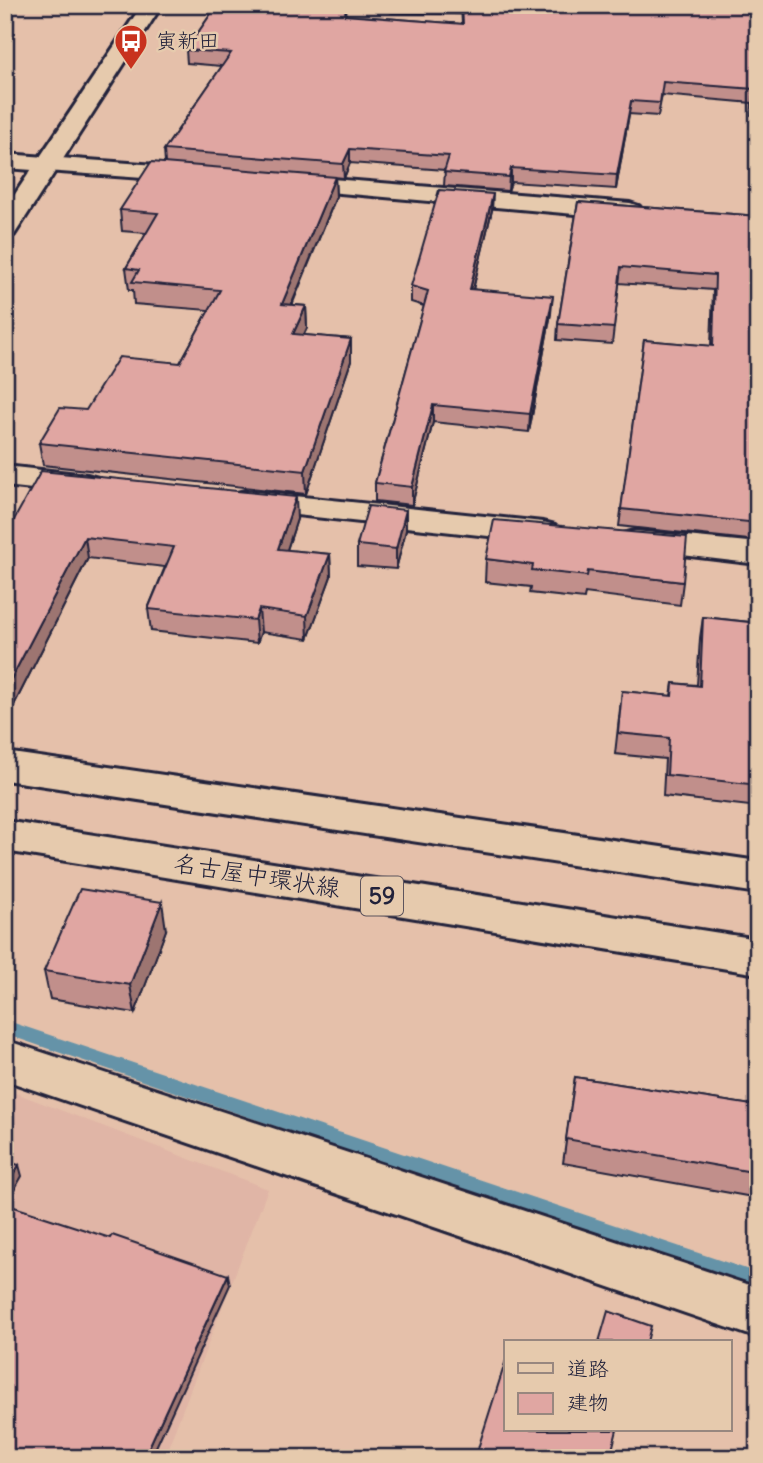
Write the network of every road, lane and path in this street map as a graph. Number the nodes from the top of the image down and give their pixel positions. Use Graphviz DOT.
graph roads {
  1 [pos="152,5"];
  2 [pos="392,5"];
  3 [pos="536,7"];
  4 [pos="5,161"];
  5 [pos="47,163"];
  6 [pos="228,178"];
  7 [pos="256,180"];
  8 [pos="660,213"];
  9 [pos="5,229"];
  10 [pos="5,476"];
  11 [pos="115,488"];
  12 [pos="211,498"];
  13 [pos="758,554"];
  14 [pos="5,766"];
  15 [pos="5,836"];
  16 [pos="758,877"];
  17 [pos="758,957"];
  18 [pos="5,1060"];
  19 [pos="758,1313"];
  1 -- 5 [label="street"];
  2 -- 3 [label="street"];
  4 -- 5 [label="street"];
  5 -- 6 [label="street"];
  5 -- 9 [label="street"];
  7 -- 8 [label="street"];
  10 -- 11 [label="street"];
  12 -- 13 [label="street"];
  14 -- 16 [label="street"];
  15 -- 17 [label="street, 名古屋中環状線 / 59"];
  18 -- 19 [label="street"];
}
